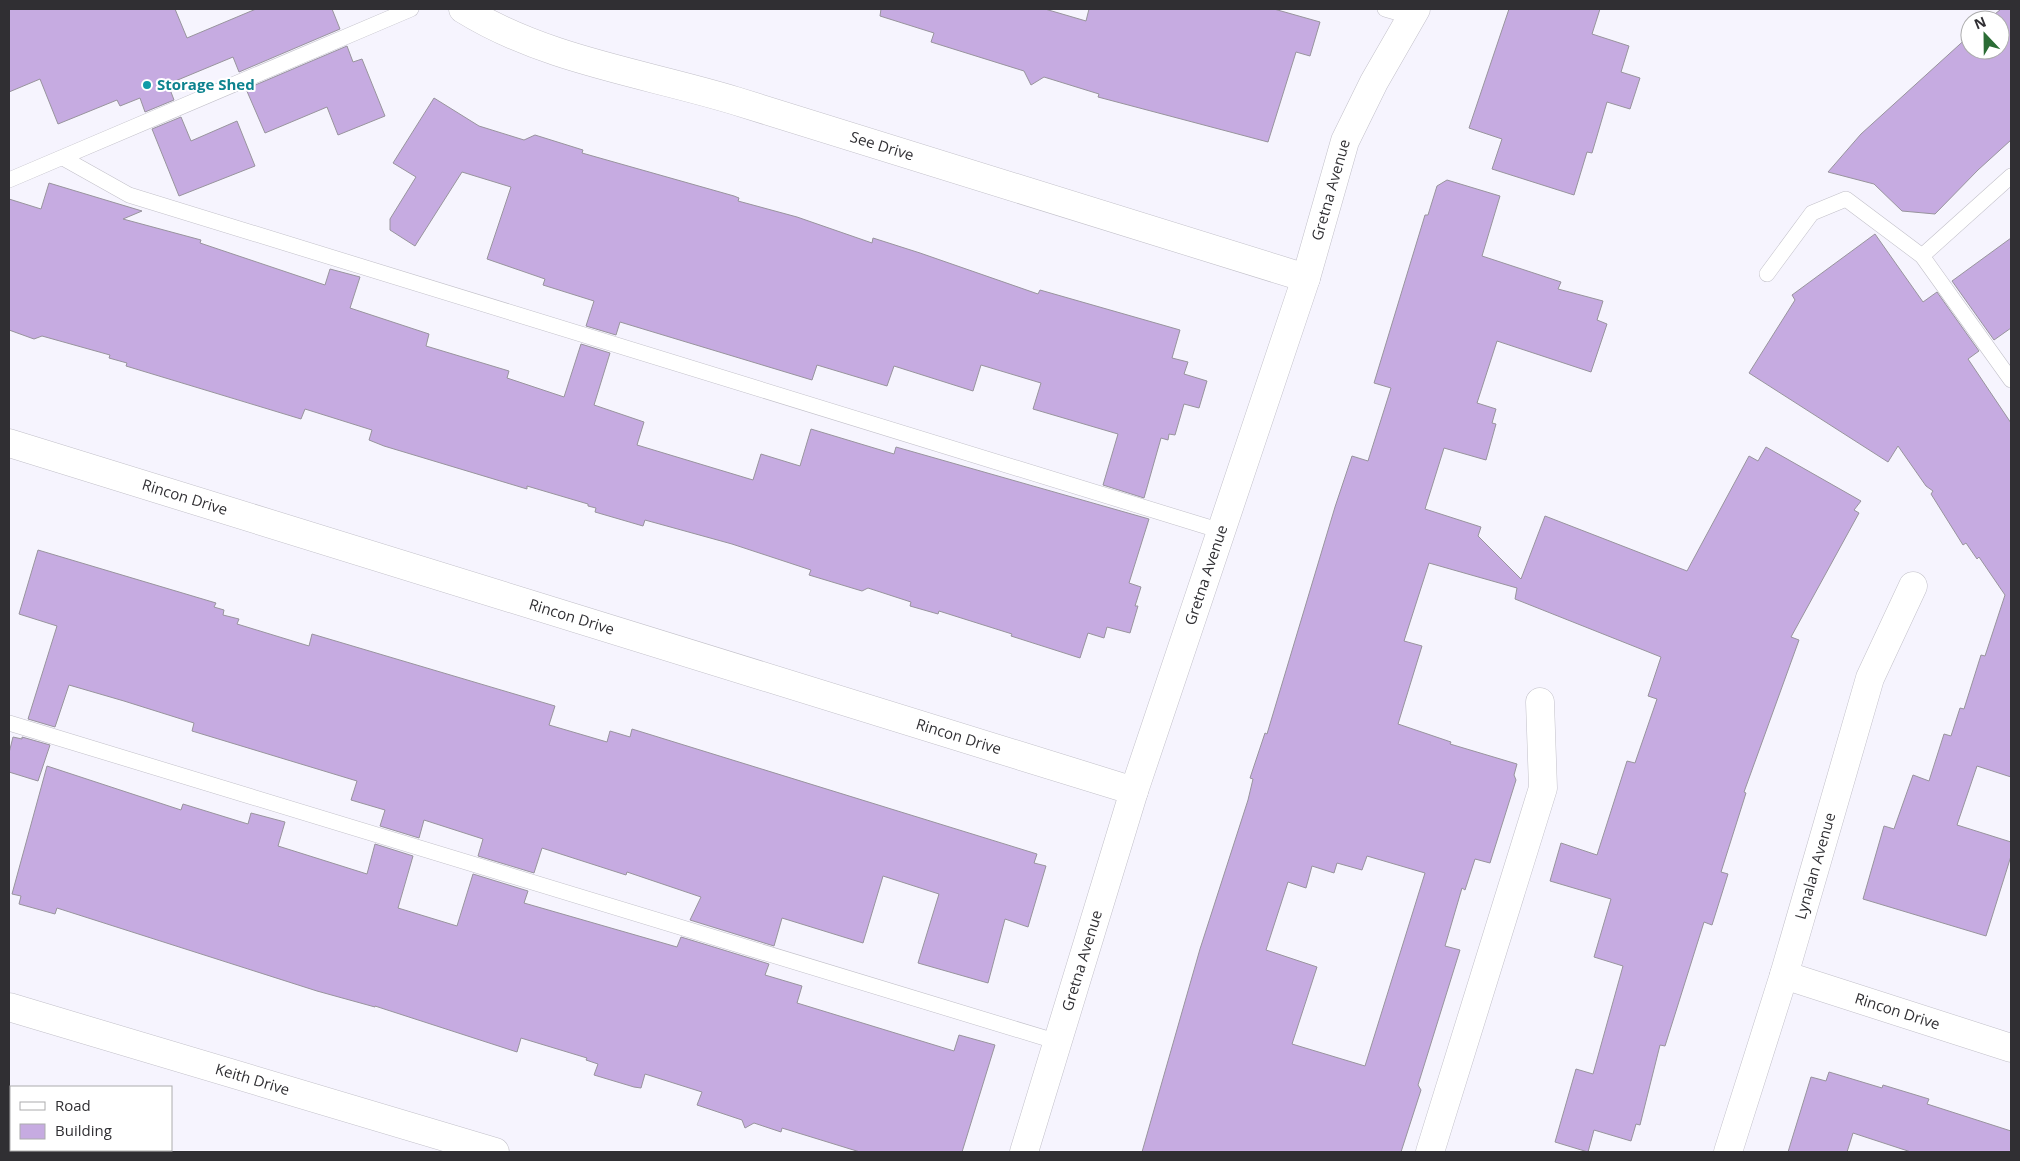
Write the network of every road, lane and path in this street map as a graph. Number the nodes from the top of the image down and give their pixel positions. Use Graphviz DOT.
graph roads {
  1 [pos="411,9"];
  2 [pos="463,9"];
  3 [pos="1385,9"];
  4 [pos="1414,13"];
  5 [pos="63,158"];
  6 [pos="2011,176"];
  7 [pos="9,180"];
  8 [pos="1922,256"];
  9 [pos="1767,274"];
  10 [pos="1306,278"];
  11 [pos="2011,380"];
  12 [pos="9,443"];
  13 [pos="1222,531"];
  14 [pos="1913,586"];
  15 [pos="1540,702"];
  16 [pos="9,723"];
  17 [pos="1134,791"];
  18 [pos="1784,975"];
  19 [pos="9,1007"];
  20 [pos="1058,1042"];
  21 [pos="2011,1048"];
  22 [pos="495,1152"];
  23 [pos="1024,1152"];
  24 [pos="1430,1152"];
  25 [pos="1728,1152"];
  1 -- 5 [label="lane"];
  2 -- 10 [label="street, See Drive"];
  3 -- 4 [label="lane"];
  4 -- 10 [label="street, Gretna Avenue"];
  5 -- 7 [label="lane"];
  5 -- 13 [label="lane"];
  6 -- 8 [label="lane"];
  8 -- 9 [label="lane"];
  8 -- 11 [label="lane"];
  10 -- 13 [label="street, Gretna Avenue"];
  12 -- 17 [label="street, Rincon Drive"];
  13 -- 17 [label="street, Gretna Avenue"];
  14 -- 18 [label="street, Lynalan Avenue"];
  15 -- 24 [label="street"];
  16 -- 20 [label="lane"];
  17 -- 20 [label="street, Gretna Avenue"];
  18 -- 21 [label="street, Rincon Drive"];
  18 -- 25 [label="street, Lynalan Avenue"];
  19 -- 22 [label="street, Keith Drive"];
  20 -- 23 [label="street, Gretna Avenue"];
}
